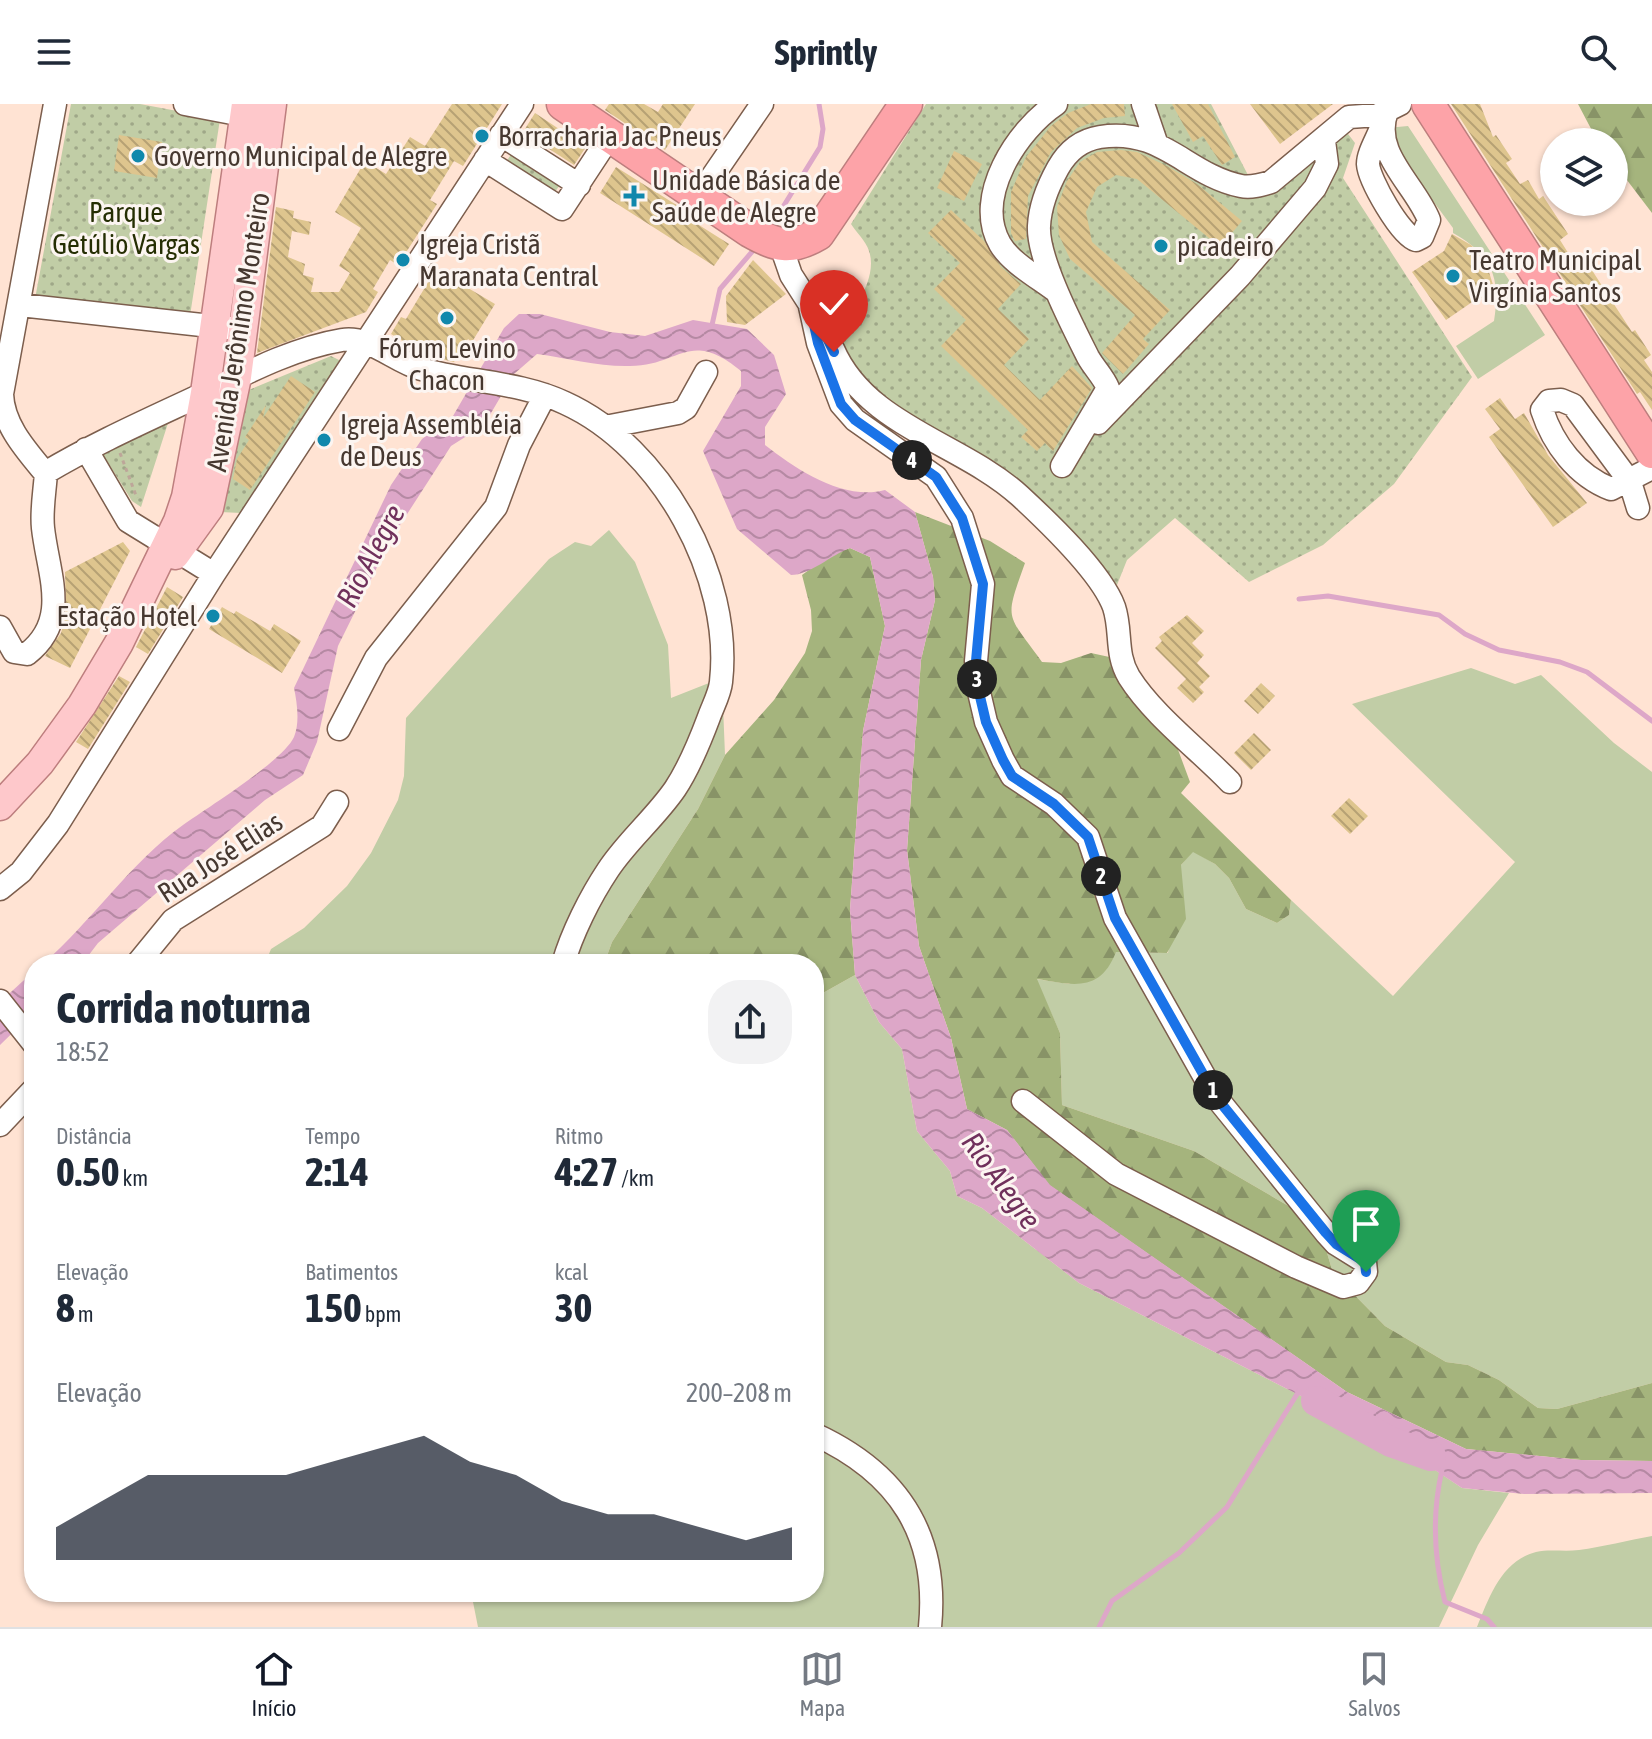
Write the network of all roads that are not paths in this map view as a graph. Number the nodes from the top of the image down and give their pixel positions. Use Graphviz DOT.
graph roads {
  1 [pos="55,104"];
  2 [pos="185,104"];
  3 [pos="522,104"];
  4 [pos="563,104"];
  5 [pos="762,104"];
  6 [pos="906,104"];
  7 [pos="1056,104"];
  8 [pos="1143,104"];
  9 [pos="1428,104"];
  10 [pos="258,111"];
  11 [pos="1389,114"];
  12 [pos="501,135"];
  13 [pos="610,136"];
  14 [pos="1324,141"];
  15 [pos="1156,142"];
  16 [pos="485,160"];
  17 [pos="579,185"];
  18 [pos="699,196"];
  19 [pos="766,239"];
  20 [pos="1061,294"];
  21 [pos="809,302"];
  22 [pos="20,305"];
  23 [pos="215,326"];
  24 [pos="244,330"];
  25 [pos="365,342"];
  26 [pos="706,372"];
  27 [pos="237,377"];
  28 [pos="205,393"];
  29 [pos="545,395"];
  30 [pos="1086,425"];
  31 [pos="605,427"];
  32 [pos="86,449"];
  33 [pos="1652,452"];
  34 [pos="1062,466"];
  35 [pos="1652,468"];
  36 [pos="46,472"];
  37 [pos="1638,508"];
  38 [pos="172,548"];
  39 [pos="214,574"];
  40 [pos="0,627"];
  41 [pos="339,729"];
  42 [pos="1230,782"];
  43 [pos="337,802"];
  44 [pos="0,806"];
  45 [pos="0,889"];
  46 [pos="145,954"];
  47 [pos="566,954"];
  48 [pos="0,1001"];
  49 [pos="24,1032"];
  50 [pos="24,1100"];
  51 [pos="1023,1101"];
  52 [pos="0,1125"];
  53 [pos="824,1439"];
  54 [pos="930,1627"];
  1 -- 22 [label="street"];
  2 -- 10 [label="street"];
  3 -- 12 [label="street"];
  4 -- 13 [label="highway"];
  5 -- 18 [label="street"];
  6 -- 19 [label="highway"];
  7 -- 20 [label="street"];
  8 -- 15 [label="street"];
  9 -- 33 [label="highway"];
  10 -- 23 [label="main road, Avenida Jerônimo Monteiro"];
  10 -- 24 [label="main road, Avenida Jerônimo Monteiro"];
  11 -- 14 [label="street"];
  12 -- 16 [label="street"];
  12 -- 17 [label="street"];
  13 -- 17 [label="street"];
  13 -- 18 [label="highway"];
  14 -- 15 [label="street"];
  14 -- 30 [label="street"];
  15 -- 20 [label="street"];
  16 -- 17 [label="street"];
  16 -- 25 [label="street"];
  18 -- 19 [label="highway"];
  19 -- 21 [label="street"];
  20 -- 30 [label="street"];
  21 -- 42 [label="street"];
  21 -- 51 [label="street"];
  22 -- 23 [label="street"];
  22 -- 36 [label="street"];
  23 -- 24 [label="street"];
  23 -- 28 [label="main road, Avenida Jerônimo Monteiro"];
  24 -- 27 [label="main road, Avenida Jerônimo Monteiro"];
  25 -- 27 [label="street"];
  25 -- 29 [label="street"];
  25 -- 39 [label="street"];
  26 -- 31 [label="street"];
  27 -- 28 [label="street"];
  27 -- 38 [label="main road, Avenida Jerônimo Monteiro"];
  28 -- 32 [label="street"];
  28 -- 38 [label="main road, Avenida Jerônimo Monteiro"];
  29 -- 31 [label="street"];
  29 -- 41 [label="street"];
  30 -- 34 [label="street"];
  31 -- 47 [label="street"];
  32 -- 36 [label="street"];
  32 -- 38 [label="street"];
  35 -- 37 [label="street"];
  36 -- 40 [label="street"];
  38 -- 39 [label="street"];
  38 -- 44 [label="main road"];
  39 -- 45 [label="street"];
  43 -- 46 [label="street, Rua José Elias"];
  48 -- 49 [label="street"];
  50 -- 52 [label="street"];
  53 -- 54 [label="street"];
}
